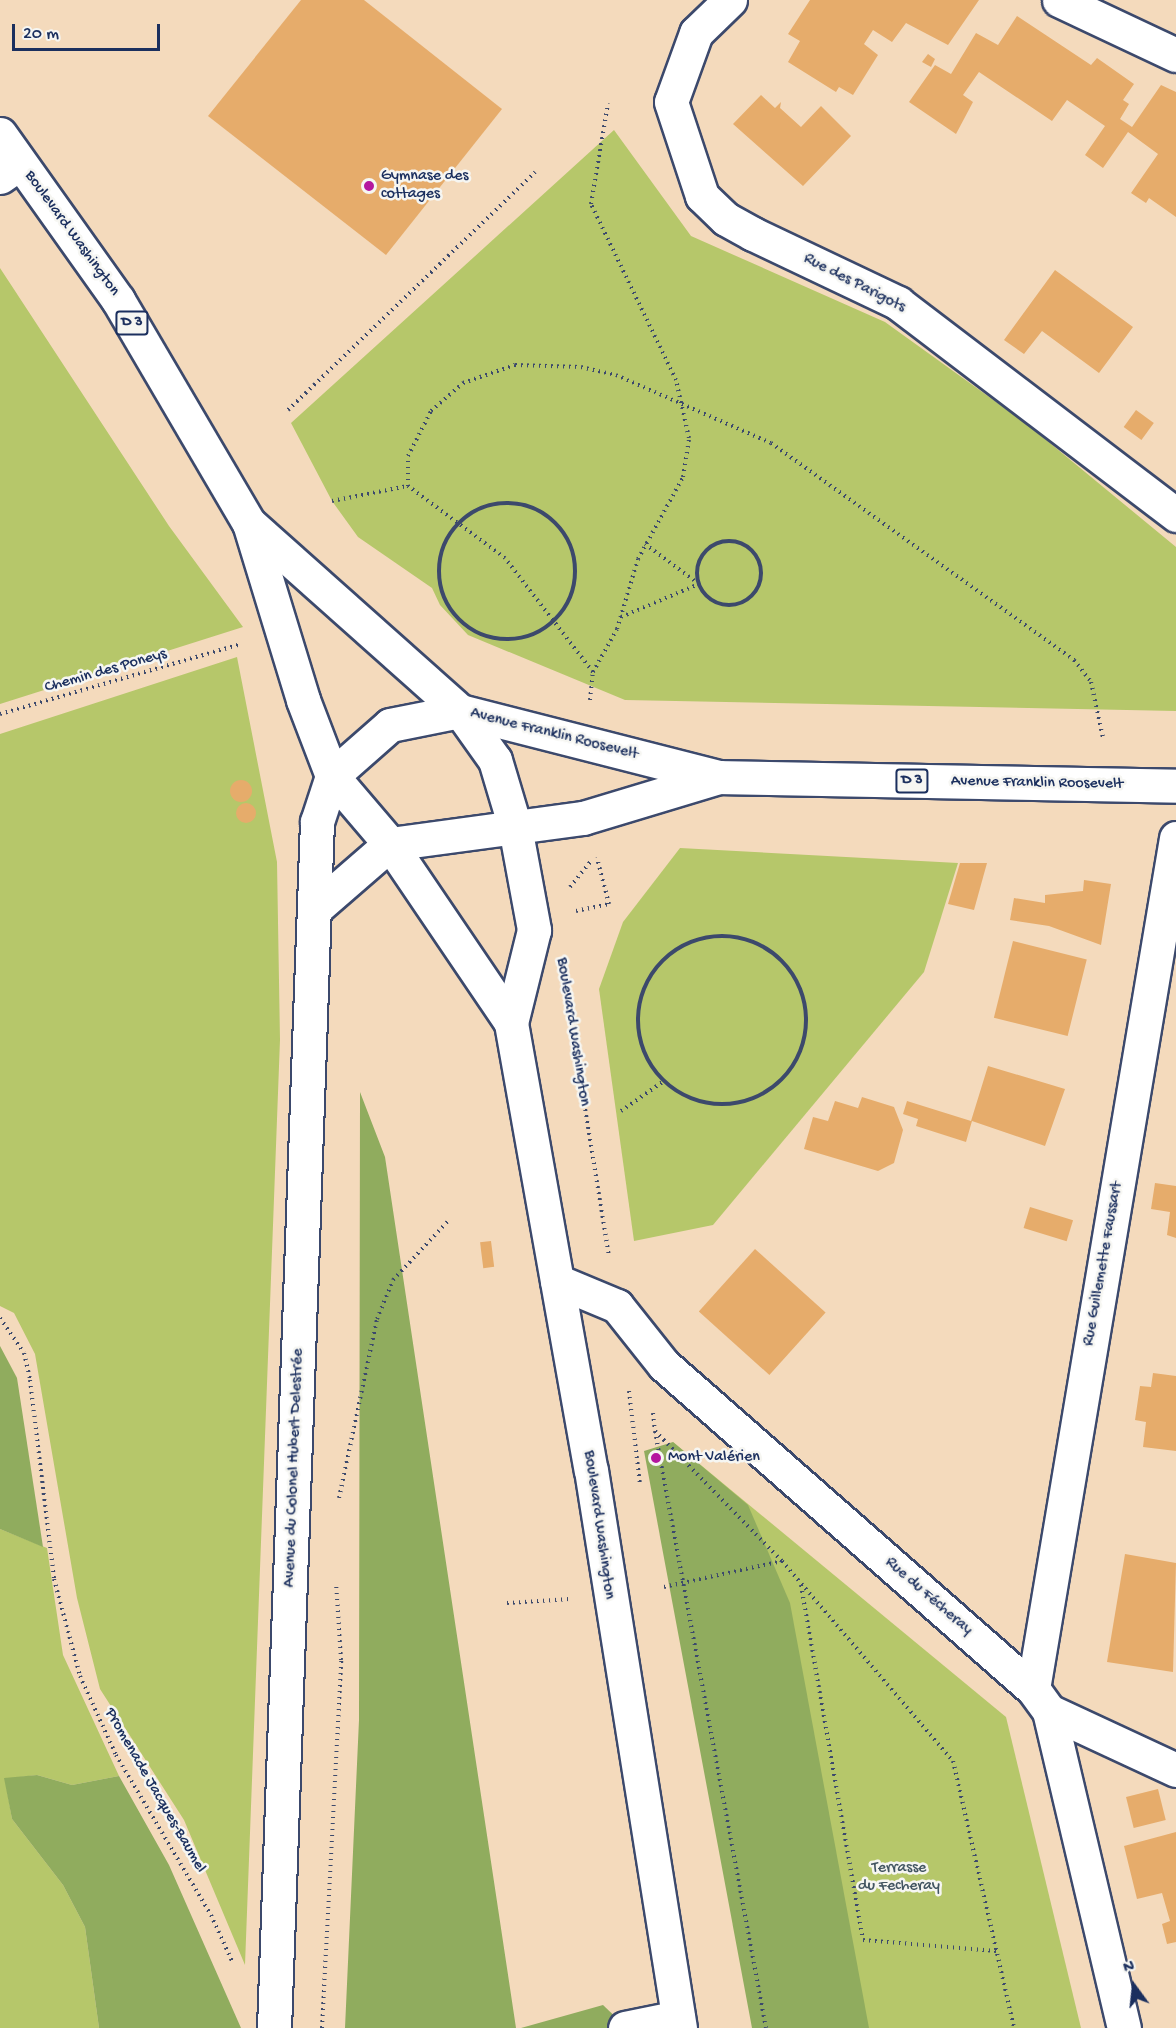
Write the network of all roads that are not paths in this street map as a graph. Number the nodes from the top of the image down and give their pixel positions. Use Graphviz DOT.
graph roads {
  1 [pos="730,0"];
  2 [pos="1059,0"];
  3 [pos="1176,56"];
  4 [pos="0,134"];
  5 [pos="10,170"];
  6 [pos="1176,514"];
  7 [pos="249,523"];
  8 [pos="459,711"];
  9 [pos="332,776"];
  10 [pos="719,777"];
  11 [pos="1176,786"];
  12 [pos="515,827"];
  13 [pos="1176,838"];
  14 [pos="390,844"];
  15 [pos="316,908"];
  16 [pos="511,1023"];
  17 [pos="557,1281"];
  18 [pos="1041,1700"];
  19 [pos="1176,1770"];
  20 [pos="679,2023"];
  21 [pos="274,2028"];
  22 [pos="625,2028"];
  23 [pos="1124,2028"];
  1 -- 6 [label="street, Rue des Parigots"];
  2 -- 3 [label="street"];
  4 -- 5 [label="street, Boulevard Washington / D 3"];
  5 -- 7 [label="street, Boulevard Washington / D 3"];
  7 -- 8 [label="street, Boulevard Washington / D 3"];
  7 -- 9 [label="street, Boulevard Washington / D 3"];
  8 -- 9 [label="street"];
  8 -- 10 [label="street, Avenue Franklin Roosevelt / D 3"];
  8 -- 12 [label="street, Boulevard Washington"];
  9 -- 14 [label="street, Boulevard Washington"];
  9 -- 15 [label="street, Avenue du Colonel Hubert Delestrée"];
  10 -- 11 [label="street, Avenue Franklin Roosevelt / D 3"];
  10 -- 12 [label="street, Avenue Franklin Roosevelt / D 3"];
  12 -- 14 [label="street, Avenue Franklin Roosevelt"];
  12 -- 16 [label="street, Boulevard Washington"];
  13 -- 18 [label="street, Rue Guillemette Faussart"];
  14 -- 15 [label="street"];
  14 -- 16 [label="street, Boulevard Washington"];
  15 -- 21 [label="street, Avenue du Colonel Hubert Delestrée"];
  16 -- 17 [label="street, Boulevard Washington"];
  17 -- 18 [label="street, Rue du Fécheray"];
  17 -- 20 [label="street, Boulevard Washington"];
  18 -- 19 [label="street, Rue du Fécheray"];
  18 -- 23 [label="street"];
  20 -- 22 [label="street"];
}
